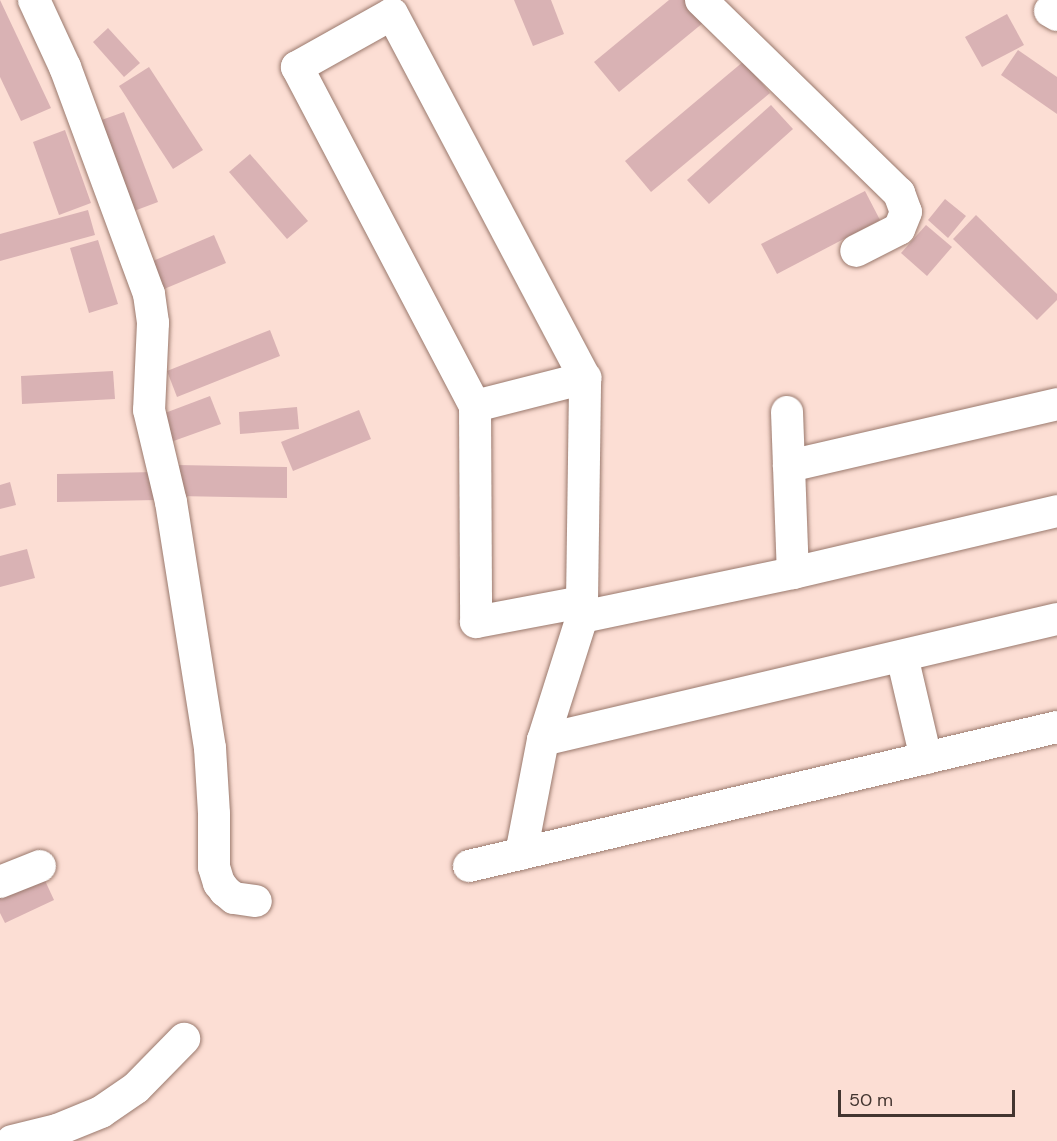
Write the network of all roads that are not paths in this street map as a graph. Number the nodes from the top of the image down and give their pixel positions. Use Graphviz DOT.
graph roads {
  1 [pos="34,0"];
  2 [pos="701,0"];
  3 [pos="856,251"];
  4 [pos="585,378"];
  5 [pos="1057,404"];
  6 [pos="474,406"];
  7 [pos="788,412"];
  8 [pos="789,466"];
  9 [pos="1057,511"];
  10 [pos="793,573"];
  11 [pos="582,609"];
  12 [pos="1057,619"];
  13 [pos="902,656"];
  14 [pos="1057,727"];
  15 [pos="543,740"];
  16 [pos="926,758"];
  17 [pos="521,854"];
  18 [pos="40,866"];
  19 [pos="469,866"];
  20 [pos="0,882"];
  21 [pos="256,902"];
  22 [pos="184,1039"];
  23 [pos="12,1141"];
  1 -- 21 [label="street"];
  2 -- 3 [label="street"];
  4 -- 6 [label="street"];
  4 -- 6 [label="street"];
  4 -- 11 [label="street"];
  5 -- 8 [label="street"];
  6 -- 11 [label="street"];
  7 -- 8 [label="street"];
  8 -- 10 [label="street"];
  9 -- 10 [label="street"];
  10 -- 11 [label="street"];
  11 -- 15 [label="street"];
  12 -- 13 [label="street"];
  13 -- 15 [label="street"];
  13 -- 16 [label="street"];
  14 -- 16 [label="street"];
  15 -- 17 [label="street"];
  16 -- 17 [label="street"];
  17 -- 19 [label="street"];
  18 -- 20 [label="street"];
  22 -- 23 [label="street"];
}
